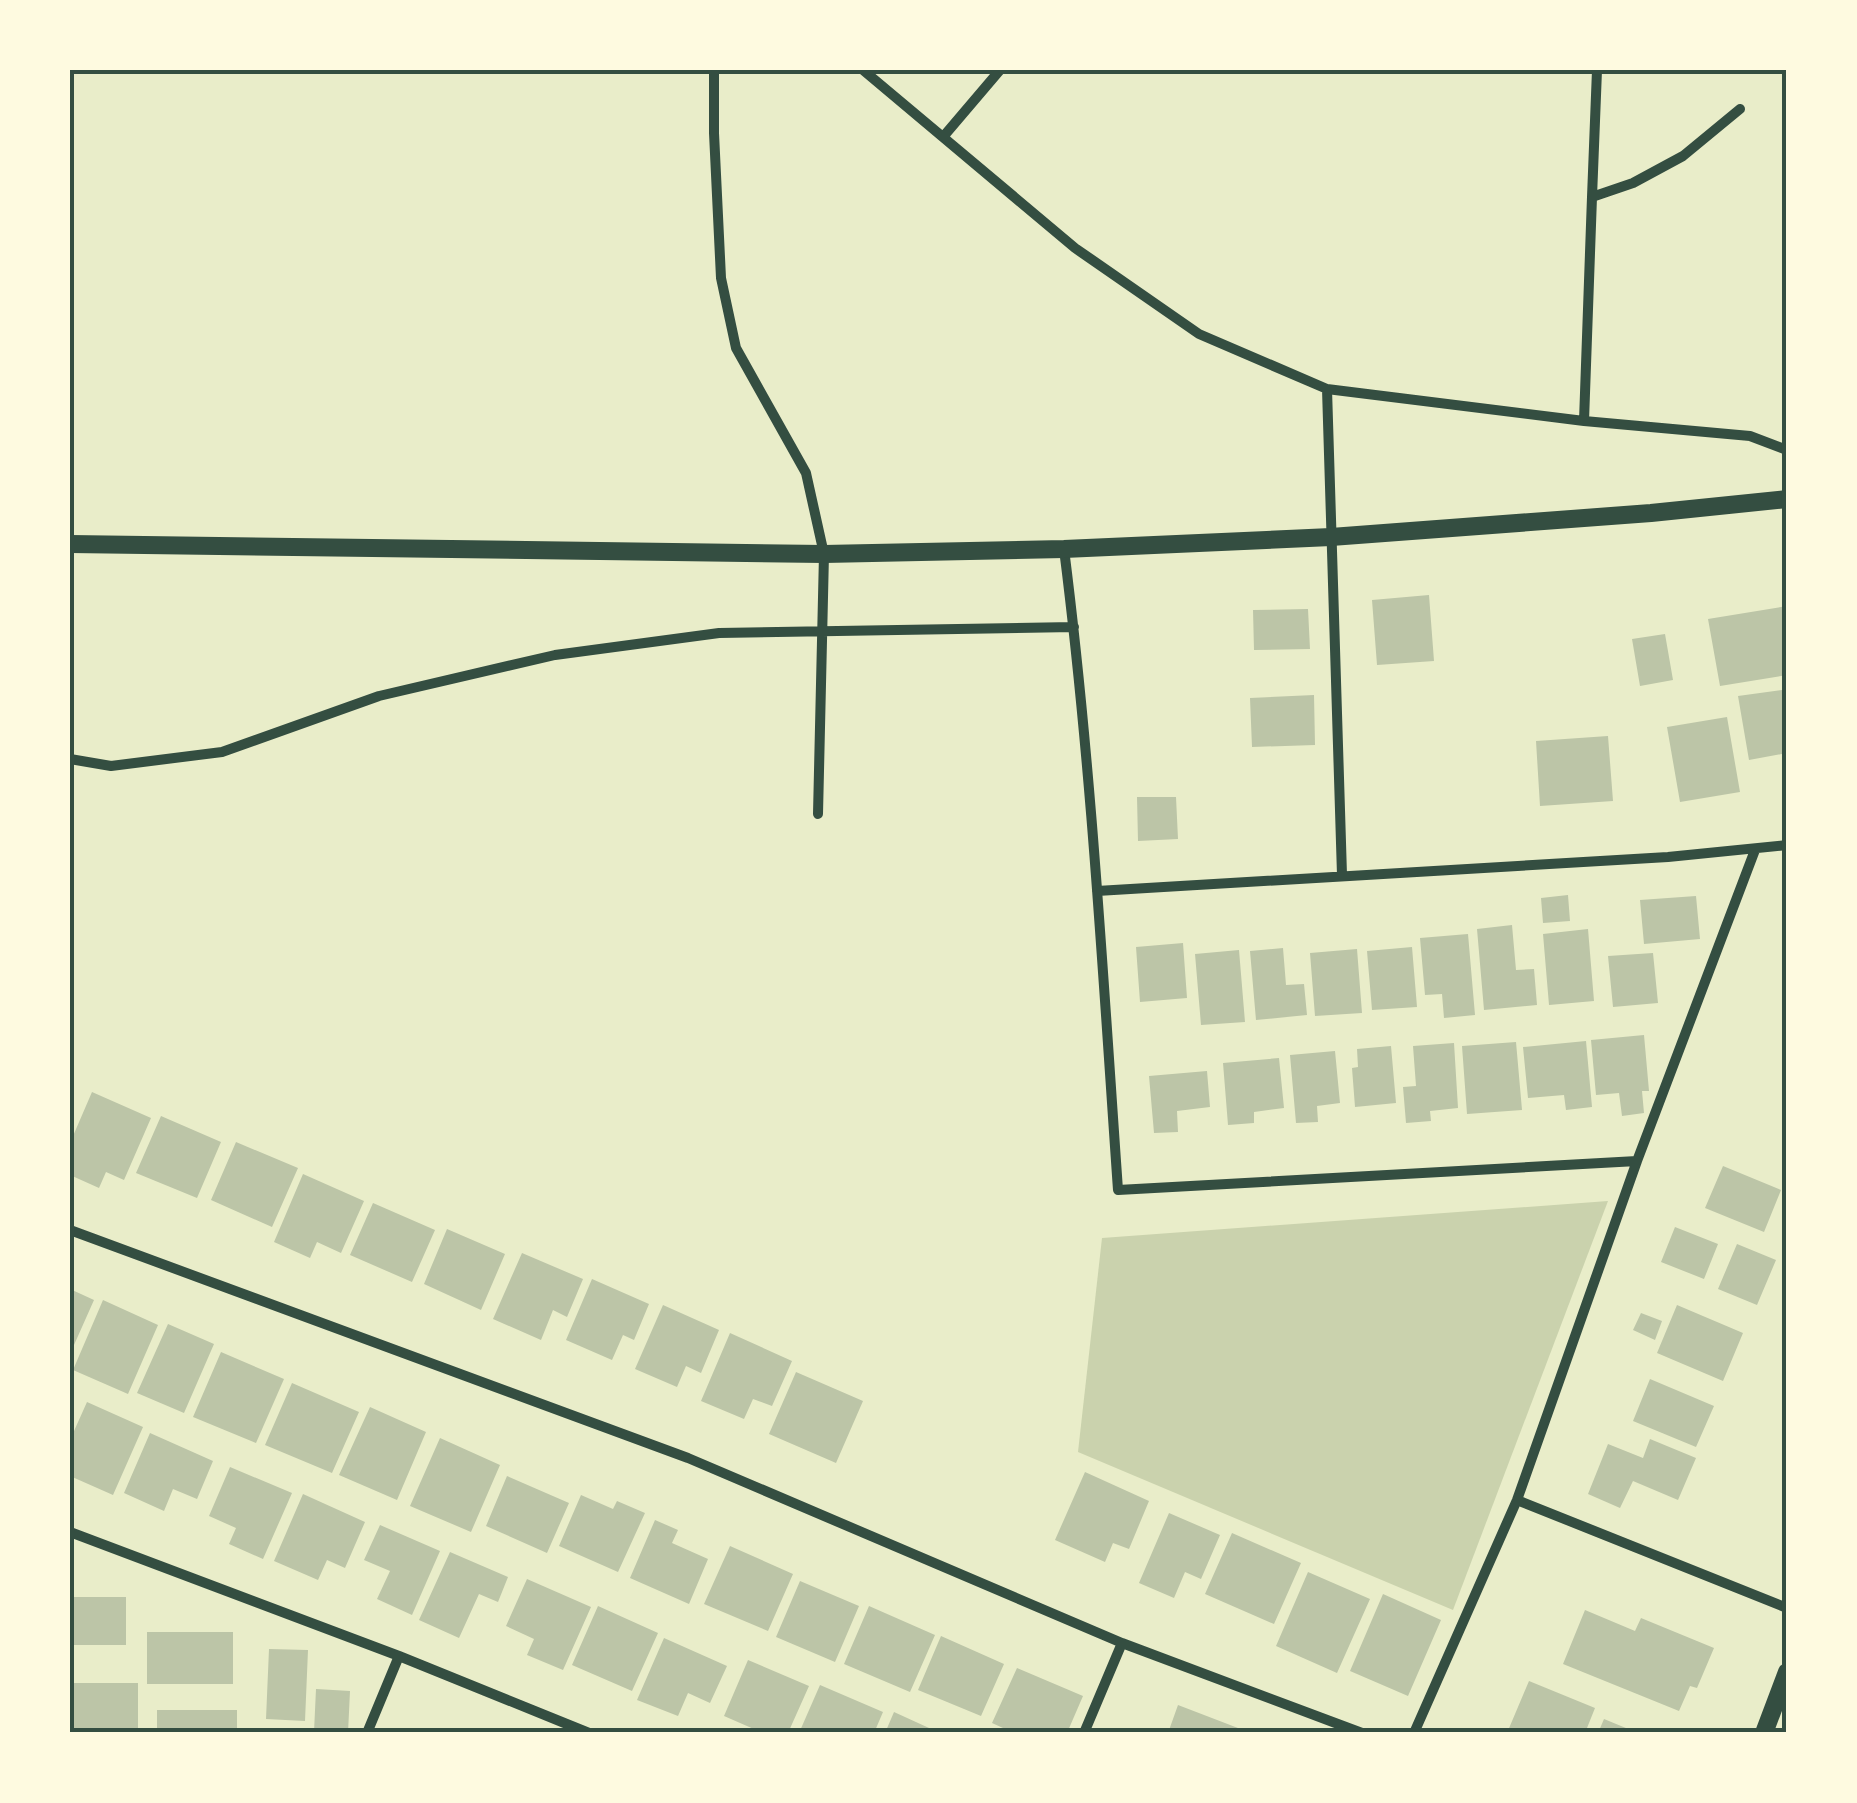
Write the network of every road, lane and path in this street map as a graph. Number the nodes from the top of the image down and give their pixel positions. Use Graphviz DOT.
graph roads {
  1 [pos="714,70"];
  2 [pos="863,70"];
  3 [pos="1000,70"];
  4 [pos="1596,70"];
  5 [pos="1740,109"];
  6 [pos="943,137"];
  7 [pos="1592,198"];
  8 [pos="1327,389"];
  9 [pos="1584,420"];
  10 [pos="1787,450"];
  11 [pos="1787,498"];
  12 [pos="1331,537"];
  13 [pos="70,544"];
  14 [pos="1064,549"];
  15 [pos="824,554"];
  16 [pos="1074,627"];
  17 [pos="822,633"];
  18 [pos="70,758"];
  19 [pos="818,814"];
  20 [pos="1787,845"];
  21 [pos="1755,850"];
  22 [pos="1342,875"];
  23 [pos="1097,891"];
  24 [pos="1638,1161"];
  25 [pos="70,1230"];
  26 [pos="1517,1500"];
  27 [pos="70,1532"];
  28 [pos="1787,1608"];
  29 [pos="1122,1643"];
  30 [pos="399,1656"];
  31 [pos="1787,1672"];
  32 [pos="367,1733"];
  33 [pos="589,1733"];
  34 [pos="1084,1733"];
  35 [pos="1362,1733"];
  36 [pos="1414,1733"];
  37 [pos="1764,1733"];
  1 -- 15 [label="street"];
  2 -- 6 [label="street"];
  3 -- 6 [label="street"];
  4 -- 7 [label="street"];
  5 -- 7 [label="street"];
  6 -- 8 [label="street"];
  7 -- 9 [label="street"];
  8 -- 9 [label="street"];
  8 -- 12 [label="street"];
  9 -- 10 [label="street"];
  11 -- 12 [label="street"];
  12 -- 14 [label="street"];
  12 -- 22 [label="street"];
  13 -- 15 [label="street"];
  14 -- 15 [label="street"];
  14 -- 16 [label="street"];
  15 -- 17 [label="street"];
  16 -- 17 [label="street"];
  16 -- 23 [label="street"];
  17 -- 18 [label="street"];
  17 -- 19 [label="street"];
  20 -- 21 [label="street"];
  21 -- 22 [label="street"];
  21 -- 24 [label="street"];
  22 -- 23 [label="street"];
  23 -- 24 [label="street"];
  24 -- 26 [label="street"];
  25 -- 29 [label="street"];
  26 -- 28 [label="street"];
  26 -- 36 [label="street"];
  27 -- 30 [label="street"];
  29 -- 34 [label="street"];
  29 -- 35 [label="street"];
  30 -- 32 [label="street"];
  30 -- 33 [label="street"];
  31 -- 37 [label="street"];
}
